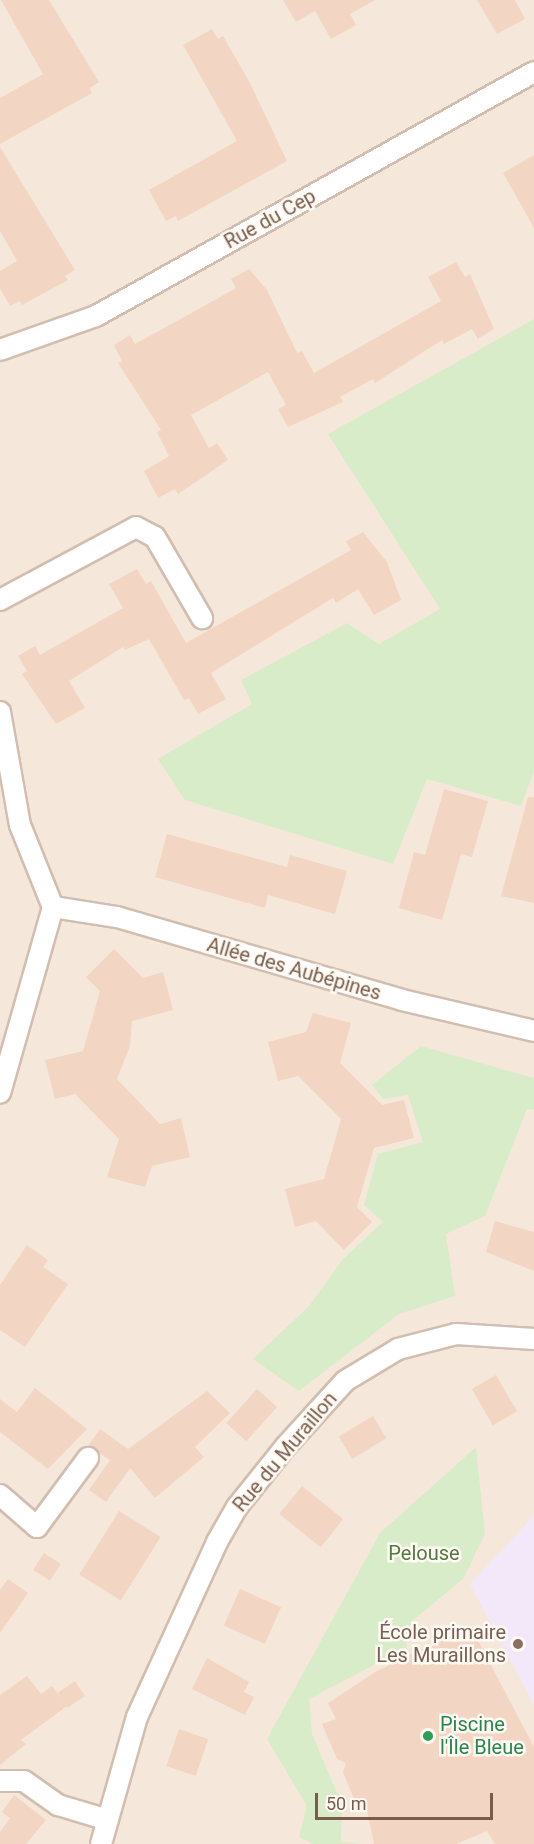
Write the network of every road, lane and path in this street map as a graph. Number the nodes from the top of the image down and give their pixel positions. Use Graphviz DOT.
graph roads {
  1 [pos="534,72"];
  2 [pos="0,350"];
  3 [pos="0,600"];
  4 [pos="202,618"];
  5 [pos="0,712"];
  6 [pos="53,908"];
  7 [pos="534,1031"];
  8 [pos="0,1093"];
  9 [pos="534,1339"];
  10 [pos="88,1458"];
  11 [pos="0,1495"];
  12 [pos="0,1781"];
  13 [pos="108,1820"];
  14 [pos="101,1844"];
  1 -- 2 [label="street, Rue du Cep"];
  3 -- 4 [label="street"];
  5 -- 6 [label="street"];
  6 -- 7 [label="street, Allée des Aubépines"];
  6 -- 8 [label="street"];
  9 -- 13 [label="street, Rue du Muraillon"];
  10 -- 11 [label="street"];
  12 -- 13 [label="street"];
  13 -- 14 [label="street, Rue du Muraillon"];
}
